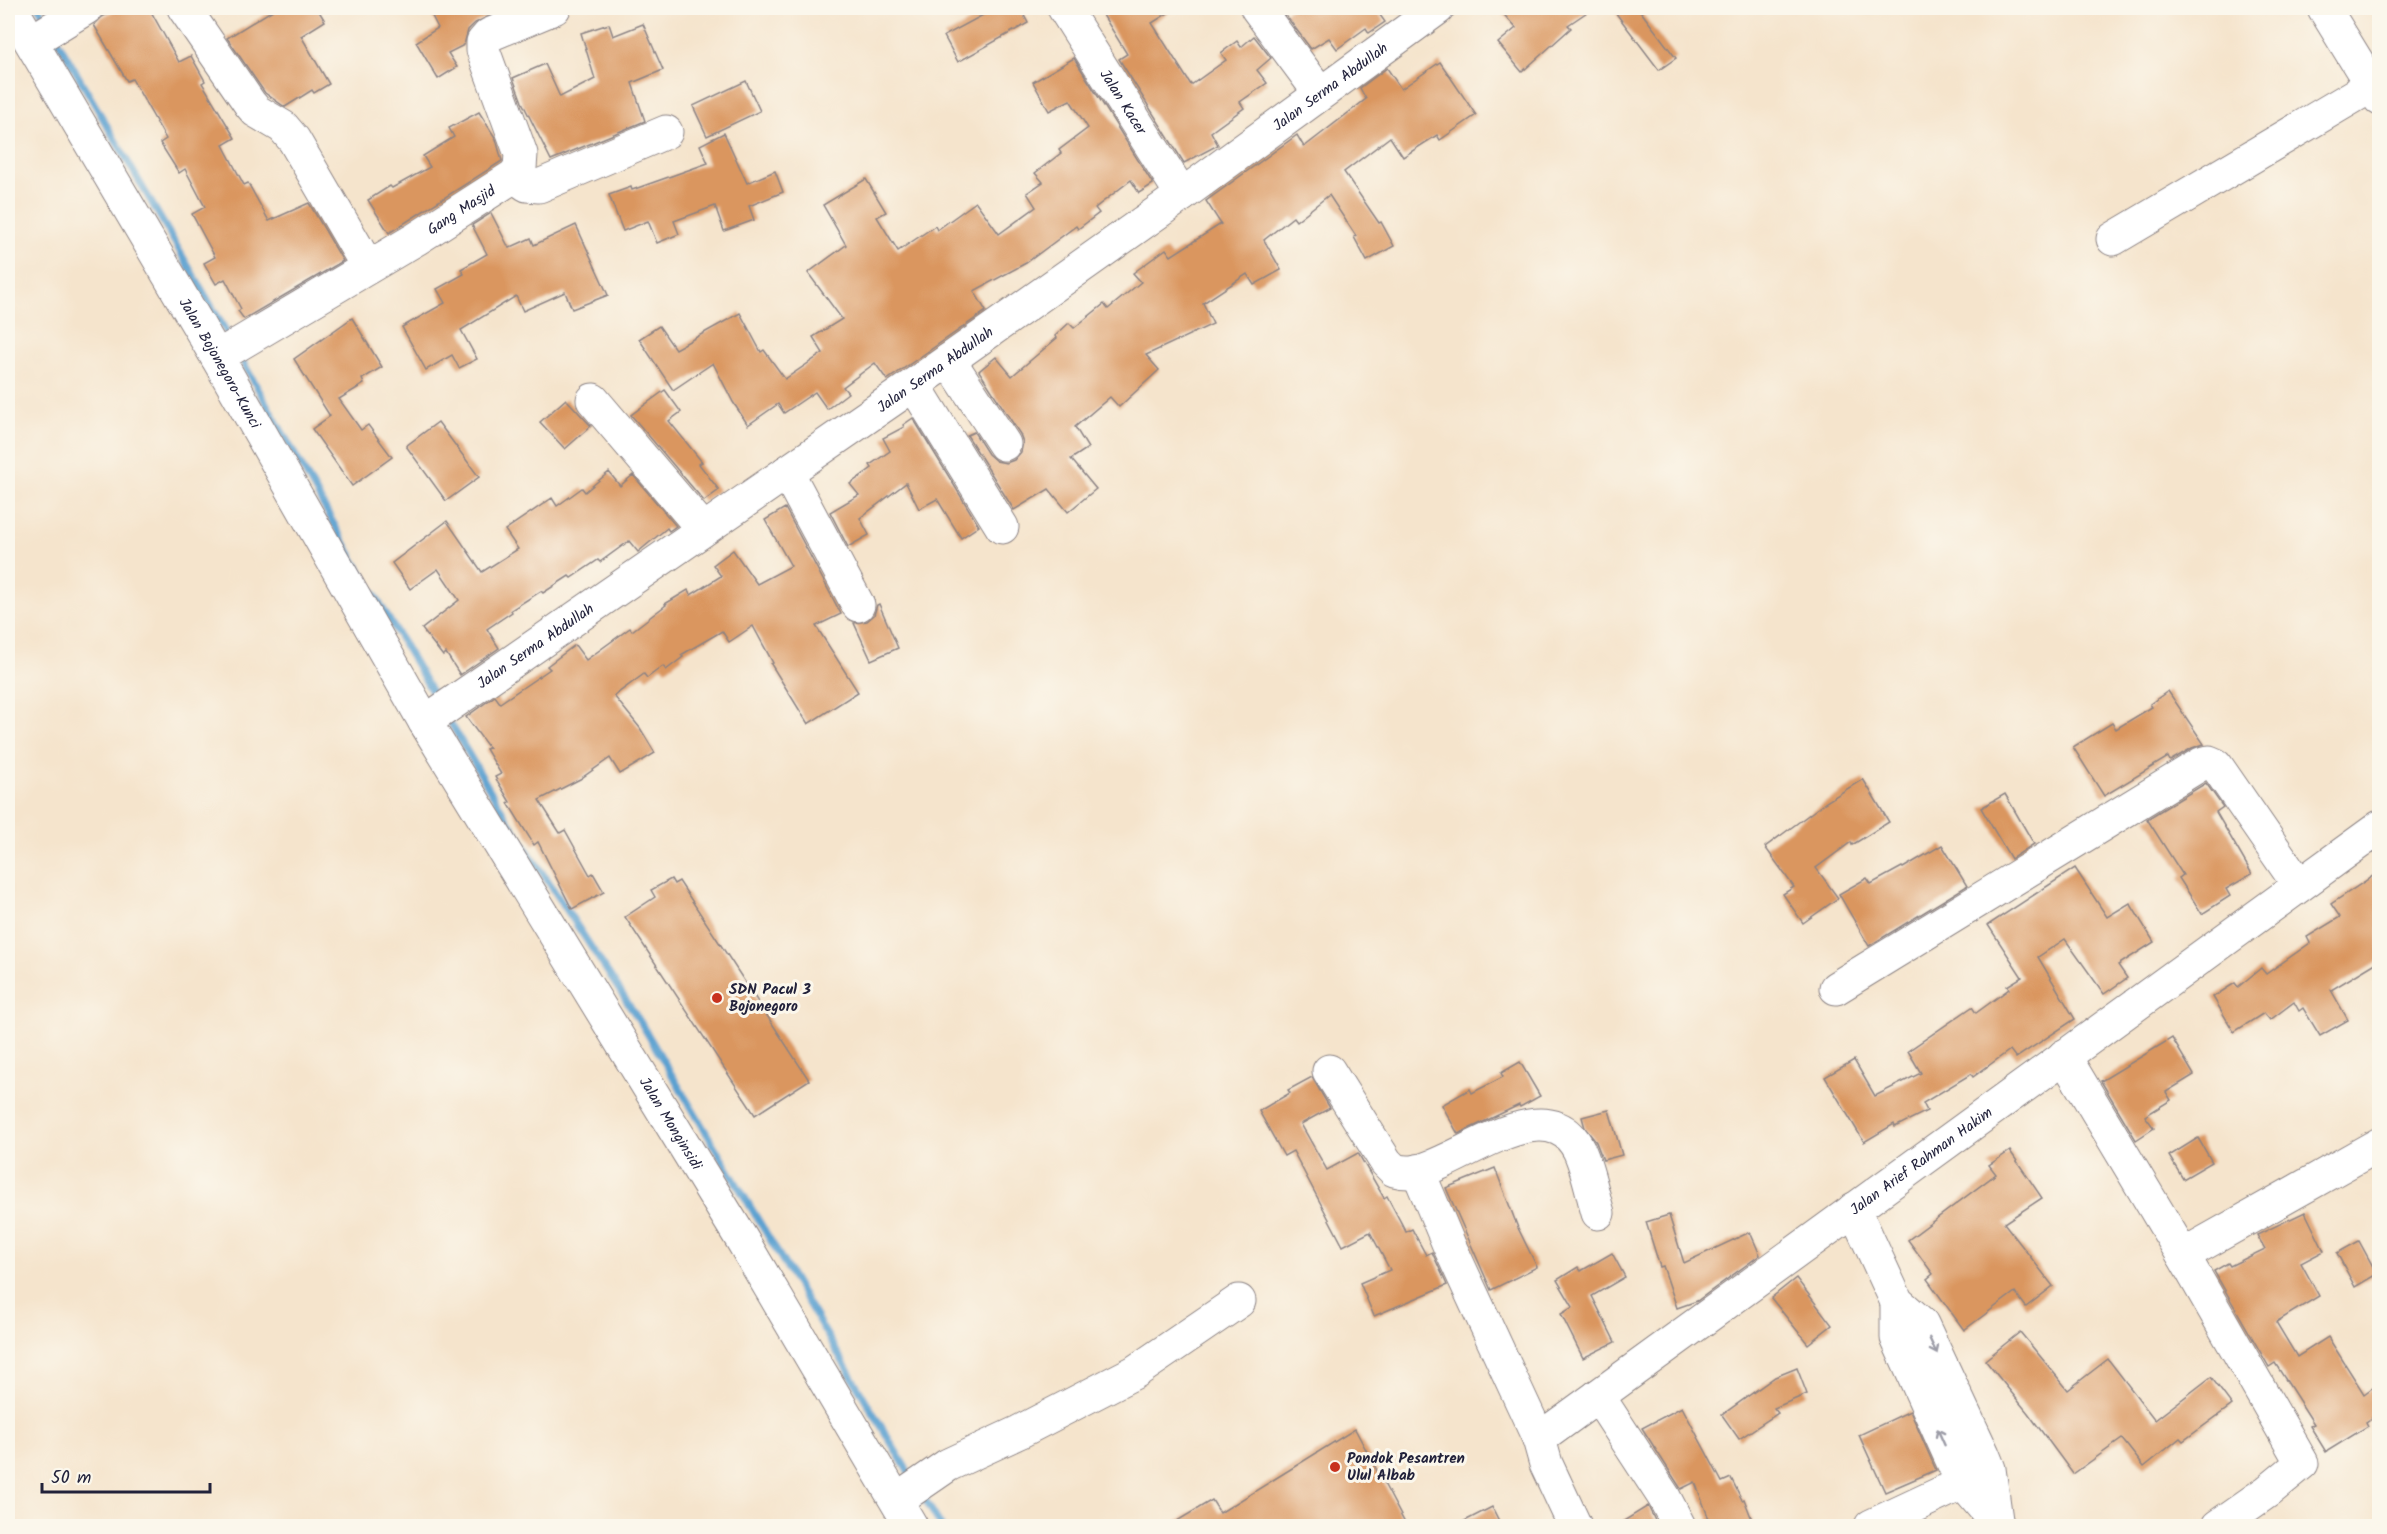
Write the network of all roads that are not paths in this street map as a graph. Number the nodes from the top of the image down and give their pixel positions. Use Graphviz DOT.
graph roads {
  1 [pos="11,8"];
  2 [pos="184,8"];
  3 [pos="554,8"];
  4 [pos="1064,8"];
  5 [pos="1257,8"];
  6 [pos="1438,8"];
  7 [pos="2324,8"];
  8 [pos="55,27"];
  9 [pos="2375,92"];
  10 [pos="1320,93"];
  11 [pos="666,132"];
  12 [pos="514,176"];
  13 [pos="1182,195"];
  14 [pos="2113,239"];
  15 [pos="368,267"];
  16 [pos="230,349"];
  17 [pos="949,360"];
  18 [pos="914,385"];
  19 [pos="593,399"];
  20 [pos="1004,444"];
  21 [pos="787,472"];
  22 [pos="1002,527"];
  23 [pos="703,529"];
  24 [pos="858,605"];
  25 [pos="441,711"];
  26 [pos="2379,827"];
  27 [pos="2299,885"];
  28 [pos="1836,988"];
  29 [pos="2064,1056"];
  30 [pos="1329,1071"];
  31 [pos="2379,1144"];
  32 [pos="1418,1171"];
  33 [pos="1854,1209"];
  34 [pos="1598,1213"];
  35 [pos="2183,1255"];
  36 [pos="1239,1301"];
  37 [pos="1598,1396"];
  38 [pos="1539,1439"];
  39 [pos="1967,1469"];
  40 [pos="910,1500"];
  41 [pos="1998,1523"];
  42 [pos="1575,1527"];
  43 [pos="1679,1527"];
  44 [pos="1871,1527"];
  45 [pos="2218,1527"];
  1 -- 8 [label="street, Jalan Bojonegoro-Kunci"];
  2 -- 15 [label="street"];
  3 -- 12 [label="street"];
  4 -- 13 [label="street, Jalan Kacer"];
  5 -- 10 [label="street"];
  6 -- 10 [label="street, Jalan Serma Abdullah"];
  7 -- 9 [label="street"];
  8 -- 16 [label="street, Jalan Bojonegoro-Kunci"];
  9 -- 14 [label="street"];
  10 -- 13 [label="street, Jalan Serma Abdullah"];
  11 -- 12 [label="street"];
  12 -- 15 [label="street, Gang Masjid"];
  13 -- 17 [label="street, Jalan Serma Abdullah"];
  15 -- 16 [label="street, Gang Masjid"];
  16 -- 25 [label="street, Jalan Bojonegoro-Kunci"];
  17 -- 18 [label="street, Jalan Serma Abdullah"];
  17 -- 20 [label="street"];
  18 -- 21 [label="street, Jalan Serma Abdullah"];
  18 -- 22 [label="street"];
  19 -- 23 [label="street"];
  21 -- 23 [label="street, Jalan Serma Abdullah"];
  21 -- 24 [label="street"];
  23 -- 25 [label="street, Jalan Serma Abdullah"];
  25 -- 40 [label="street, Jalan Monginsidi"];
  26 -- 27 [label="street, Jalan Arief Rahman Hakim"];
  27 -- 28 [label="street"];
  27 -- 29 [label="street, Jalan Arief Rahman Hakim"];
  29 -- 33 [label="street, Jalan Arief Rahman Hakim"];
  29 -- 35 [label="street"];
  30 -- 32 [label="street"];
  31 -- 35 [label="street"];
  32 -- 34 [label="street"];
  32 -- 38 [label="street"];
  33 -- 37 [label="street, Jalan Arief Rahman Hakim"];
  33 -- 39 [label="street"];
  35 -- 45 [label="street"];
  36 -- 40 [label="street"];
  37 -- 38 [label="street, Jalan Arief Rahman Hakim"];
  37 -- 43 [label="street"];
  38 -- 42 [label="street"];
  39 -- 41 [label="street"];
  39 -- 44 [label="street"];
}
